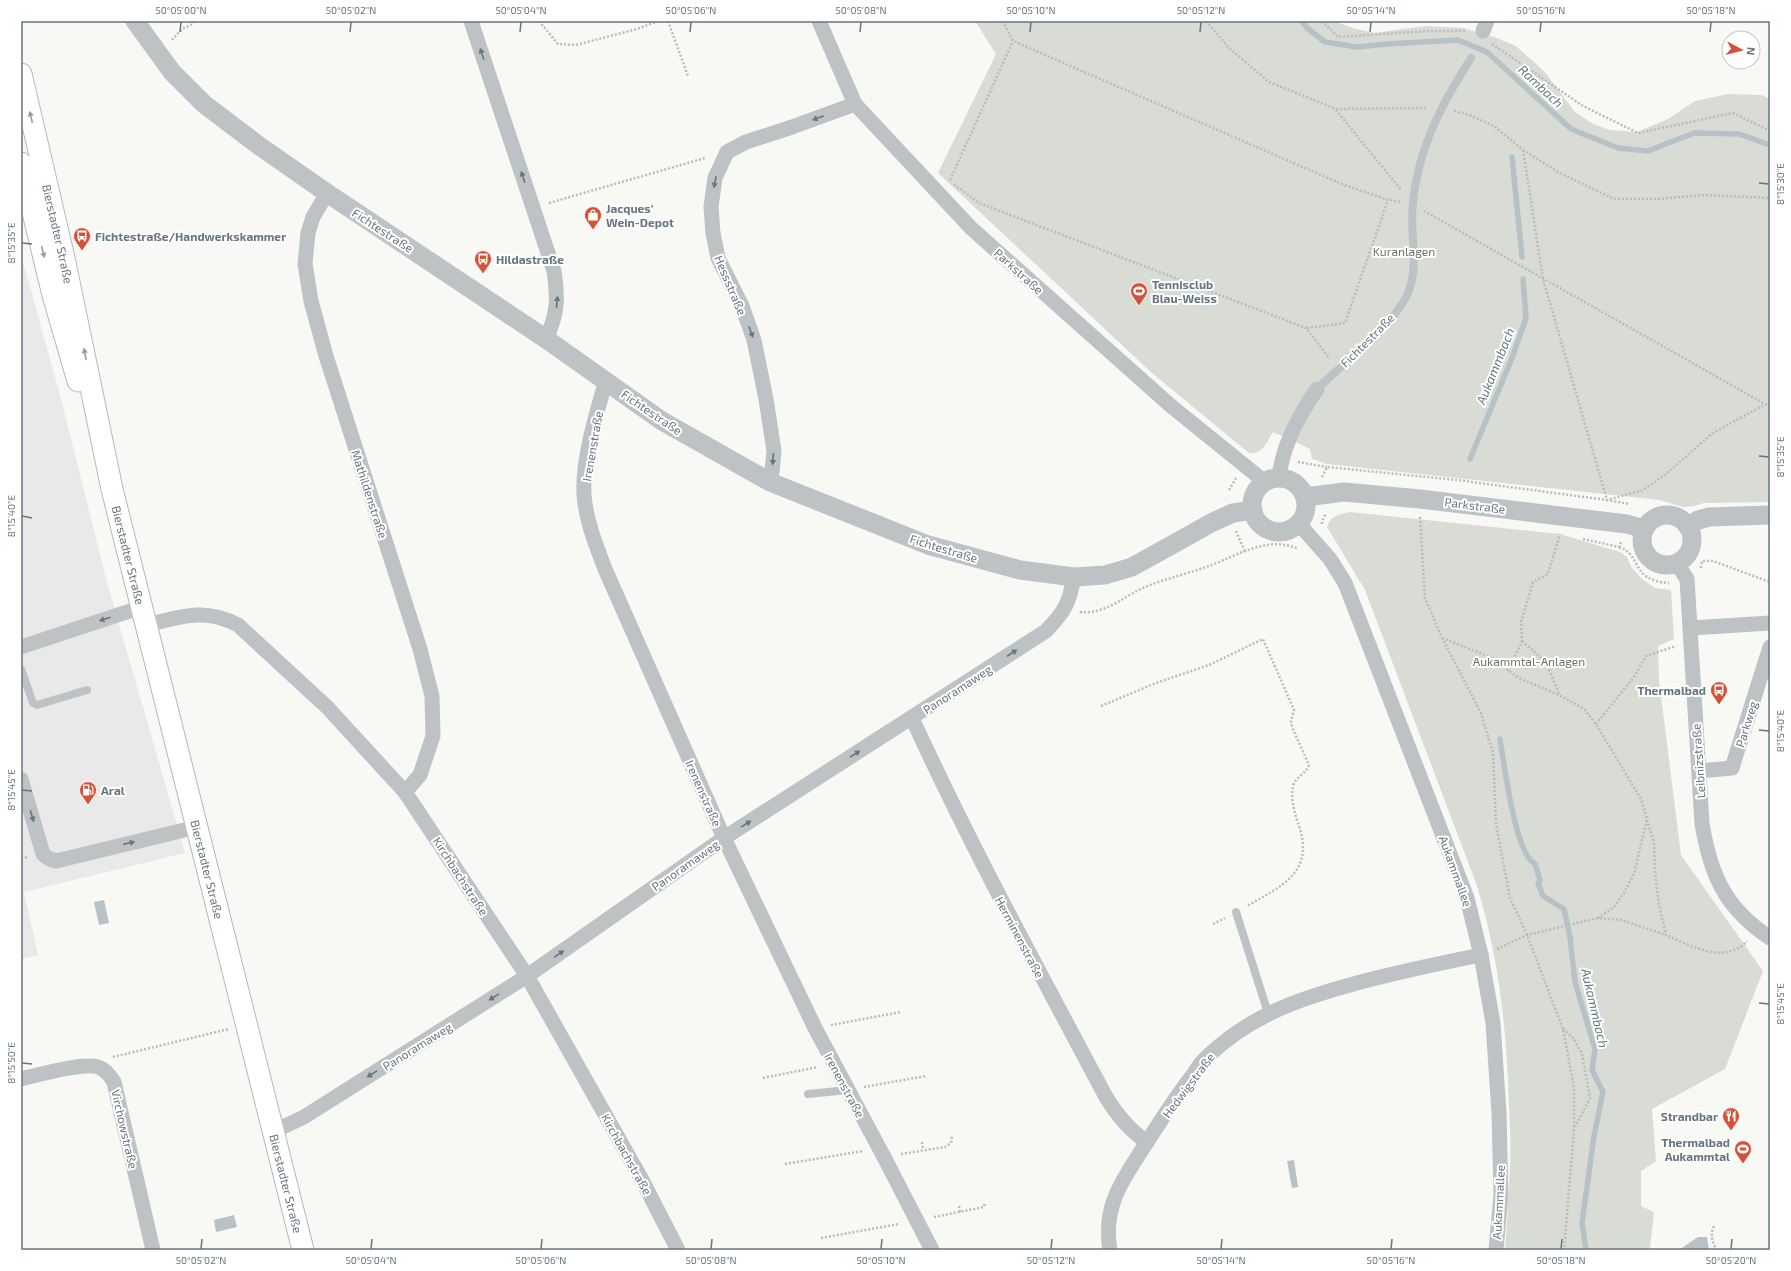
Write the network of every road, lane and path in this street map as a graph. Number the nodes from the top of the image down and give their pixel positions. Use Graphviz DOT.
graph roads {
  1 [pos="135,21"];
  2 [pos="194,21"];
  3 [pos="471,21"];
  4 [pos="539,21"];
  5 [pos="658,21"];
  6 [pos="668,21"];
  7 [pos="819,21"];
  8 [pos="1003,21"];
  9 [pos="1206,21"];
  10 [pos="1322,21"];
  11 [pos="182,29"];
  12 [pos="1482,31"];
  13 [pos="1013,41"];
  14 [pos="1471,58"];
  15 [pos="21,74"];
  16 [pos="688,76"];
  17 [pos="855,104"];
  18 [pos="1442,108"];
  19 [pos="1336,109"];
  20 [pos="1770,131"];
  21 [pos="1522,150"];
  22 [pos="727,152"];
  23 [pos="21,163"];
  24 [pos="327,193"];
  25 [pos="1770,198"];
  26 [pos="1388,200"];
  27 [pos="1412,204"];
  28 [pos="533,208"];
  29 [pos="1543,279"];
  30 [pos="1306,328"];
  31 [pos="546,339"];
  32 [pos="1338,369"];
  33 [pos="606,381"];
  34 [pos="1317,390"];
  35 [pos="1765,405"];
  36 [pos="1770,407"];
  37 [pos="1293,461"];
  38 [pos="1327,467"];
  39 [pos="1237,476"];
  40 [pos="1322,478"];
  41 [pos="1272,480"];
  42 [pos="770,482"];
  43 [pos="112,489"];
  44 [pos="1229,490"];
  45 [pos="1306,498"];
  46 [pos="1607,500"];
  47 [pos="1253,510"];
  48 [pos="1420,511"];
  49 [pos="1770,515"];
  50 [pos="1298,524"];
  51 [pos="1635,526"];
  52 [pos="1688,527"];
  53 [pos="1235,529"];
  54 [pos="1560,534"];
  55 [pos="1619,547"];
  56 [pos="1302,550"];
  57 [pos="1245,552"];
  58 [pos="1676,564"];
  59 [pos="1700,575"];
  60 [pos="1074,577"];
  61 [pos="1770,582"];
  62 [pos="1672,583"];
  63 [pos="1066,607"];
  64 [pos="144,616"];
  65 [pos="1770,623"];
  66 [pos="1691,634"];
  67 [pos="1442,638"];
  68 [pos="1522,641"];
  69 [pos="21,647"];
  70 [pos="1770,647"];
  71 [pos="21,669"];
  72 [pos="1508,671"];
  73 [pos="87,690"];
  74 [pos="1559,695"];
  75 [pos="1101,706"];
  76 [pos="912,718"];
  77 [pos="1596,724"];
  78 [pos="1699,771"];
  79 [pos="21,779"];
  80 [pos="404,792"];
  81 [pos="1647,819"];
  82 [pos="197,827"];
  83 [pos="724,838"];
  84 [pos="1236,912"];
  85 [pos="1598,918"];
  86 [pos="1213,924"];
  87 [pos="1764,933"];
  88 [pos="1527,935"];
  89 [pos="1666,935"];
  90 [pos="1482,955"];
  91 [pos="527,976"];
  92 [pos="901,1012"];
  93 [pos="1268,1014"];
  94 [pos="247,1025"];
  95 [pos="815,1028"];
  96 [pos="1563,1029"];
  97 [pos="834,1064"];
  98 [pos="98,1067"];
  99 [pos="926,1076"];
  100 [pos="763,1078"];
  101 [pos="21,1079"];
  102 [pos="848,1090"];
  103 [pos="808,1094"];
  104 [pos="1574,1129"];
  105 [pos="272,1132"];
  106 [pos="952,1136"];
  107 [pos="922,1142"];
  108 [pos="1147,1142"];
  109 [pos="923,1150"];
  110 [pos="882,1152"];
  111 [pos="785,1164"];
  112 [pos="959,1206"];
  113 [pos="960,1212"];
  114 [pos="1714,1226"];
  115 [pos="154,1250"];
  116 [pos="303,1250"];
  117 [pos="678,1250"];
  118 [pos="932,1250"];
  119 [pos="1110,1250"];
  120 [pos="1496,1250"];
  121 [pos="1564,1250"];
  122 [pos="1717,1250"];
  1 -- 24 [label="street, Fichtestraße"];
  2 -- 11 [label="path"];
  28 -- 3 [label="street, one-way"];
  4 -- 5 [label="path"];
  6 -- 16 [label="path"];
  7 -- 17 [label="street, Parkstraße"];
  8 -- 13 [label="path"];
  9 -- 19 [label="path"];
  10 -- 12 [label="path"];
  12 -- 20 [label="path"];
  13 -- 26 [label="path"];
  13 -- 30 [label="path"];
  14 -- 18 [label="lane, Fichtestraße"];
  43 -- 15 [label="main road, Bierstadter Straße, one-way"];
  17 -- 22 [label="street, one-way"];
  17 -- 41 [label="street, Parkstraße"];
  18 -- 19 [label="path"];
  18 -- 21 [label="path"];
  18 -- 27 [label="lane, Fichtestraße"];
  19 -- 27 [label="path"];
  21 -- 25 [label="path"];
  21 -- 29 [label="path"];
  22 -- 28 [label="path"];
  22 -- 42 [label="street, Hessstraße, one-way"];
  23 -- 43 [label="main road, Bierstadter Straße, one-way"];
  24 -- 31 [label="street, Fichtestraße"];
  24 -- 80 [label="street, Mathildenstraße"];
  26 -- 27 [label="path"];
  26 -- 30 [label="path"];
  27 -- 29 [label="path"];
  27 -- 32 [label="lane, Fichtestraße"];
  31 -- 28 [label="street, one-way"];
  29 -- 35 [label="path"];
  29 -- 46 [label="path"];
  30 -- 32 [label="path"];
  31 -- 33 [label="street, Fichtestraße"];
  32 -- 34 [label="lane, Fichtestraße"];
  33 -- 42 [label="street, Fichtestraße"];
  33 -- 83 [label="street, Irenenstraße"];
  34 -- 41 [label="street, Fichtestraße"];
  35 -- 36 [label="path"];
  35 -- 46 [label="path"];
  37 -- 38 [label="path"];
  38 -- 40 [label="path"];
  38 -- 46 [label="path"];
  39 -- 44 [label="path"];
  41 -- 45 [label="street"];
  41 -- 47 [label="street"];
  42 -- 60 [label="street, Fichtestraße"];
  43 -- 64 [label="main road, Bierstadter Straße"];
  45 -- 50 [label="street"];
  45 -- 51 [label="street, Parkstraße"];
  46 -- 51 [label="path"];
  47 -- 50 [label="street"];
  47 -- 60 [label="street, Fichtestraße"];
  48 -- 67 [label="path"];
  49 -- 52 [label="street"];
  50 -- 90 [label="street, Aukammallee"];
  51 -- 52 [label="street"];
  51 -- 58 [label="street"];
  52 -- 58 [label="street"];
  53 -- 57 [label="path"];
  54 -- 68 [label="path"];
  55 -- 62 [label="path"];
  56 -- 57 [label="path"];
  57 -- 63 [label="path"];
  58 -- 66 [label="street, Leibnizstraße"];
  59 -- 61 [label="path"];
  60 -- 63 [label="street, Panoramaweg"];
  76 -- 63 [label="street, Panoramaweg, one-way"];
  64 -- 69 [label="street, Kirchbachstraße, one-way"];
  64 -- 80 [label="street, Kirchbachstraße"];
  64 -- 82 [label="main road, Bierstadter Straße"];
  65 -- 66 [label="street"];
  66 -- 77 [label="path"];
  66 -- 78 [label="street, Leibnizstraße"];
  67 -- 72 [label="path"];
  67 -- 88 [label="path"];
  68 -- 72 [label="path"];
  68 -- 74 [label="path"];
  70 -- 78 [label="street, Parkweg"];
  71 -- 73 [label="lane"];
  72 -- 74 [label="path"];
  74 -- 77 [label="path"];
  75 -- 84 [label="path"];
  83 -- 76 [label="street, Panoramaweg, one-way"];
  76 -- 108 [label="street, Herminenstraße"];
  77 -- 81 [label="path"];
  78 -- 87 [label="street, Leibnizstraße"];
  79 -- 82 [label="street, one-way"];
  80 -- 91 [label="street, Kirchbachstraße"];
  81 -- 85 [label="path"];
  81 -- 89 [label="path"];
  82 -- 94 [label="main road, Bierstadter Straße"];
  91 -- 83 [label="street, Panoramaweg, one-way"];
  83 -- 95 [label="street, Irenenstraße"];
  84 -- 86 [label="path"];
  84 -- 93 [label="lane"];
  85 -- 88 [label="path"];
  85 -- 89 [label="path"];
  87 -- 89 [label="path"];
  88 -- 90 [label="path"];
  88 -- 96 [label="path"];
  90 -- 93 [label="street, Hedwigstraße"];
  90 -- 120 [label="street, Aukammallee"];
  91 -- 105 [label="street, Panoramaweg, one-way"];
  91 -- 117 [label="street, Kirchbachstraße"];
  92 -- 95 [label="path"];
  93 -- 108 [label="street, Hedwigstraße"];
  94 -- 98 [label="path"];
  94 -- 105 [label="main road, Bierstadter Straße"];
  95 -- 97 [label="street, Irenenstraße"];
  96 -- 104 [label="path"];
  96 -- 104 [label="path"];
  97 -- 100 [label="path"];
  97 -- 102 [label="street, Irenenstraße"];
  98 -- 101 [label="street"];
  98 -- 115 [label="street, Virchowstraße"];
  99 -- 102 [label="path"];
  102 -- 103 [label="lane"];
  102 -- 110 [label="street, Irenenstraße"];
  104 -- 121 [label="path"];
  105 -- 116 [label="main road, Bierstadter Straße"];
  106 -- 109 [label="path"];
  107 -- 109 [label="path"];
  108 -- 119 [label="street, Hedwigstraße"];
  109 -- 110 [label="path"];
  110 -- 111 [label="path"];
  110 -- 118 [label="street, Irenenstraße"];
  112 -- 113 [label="path"];
  114 -- 122 [label="path"];
}
